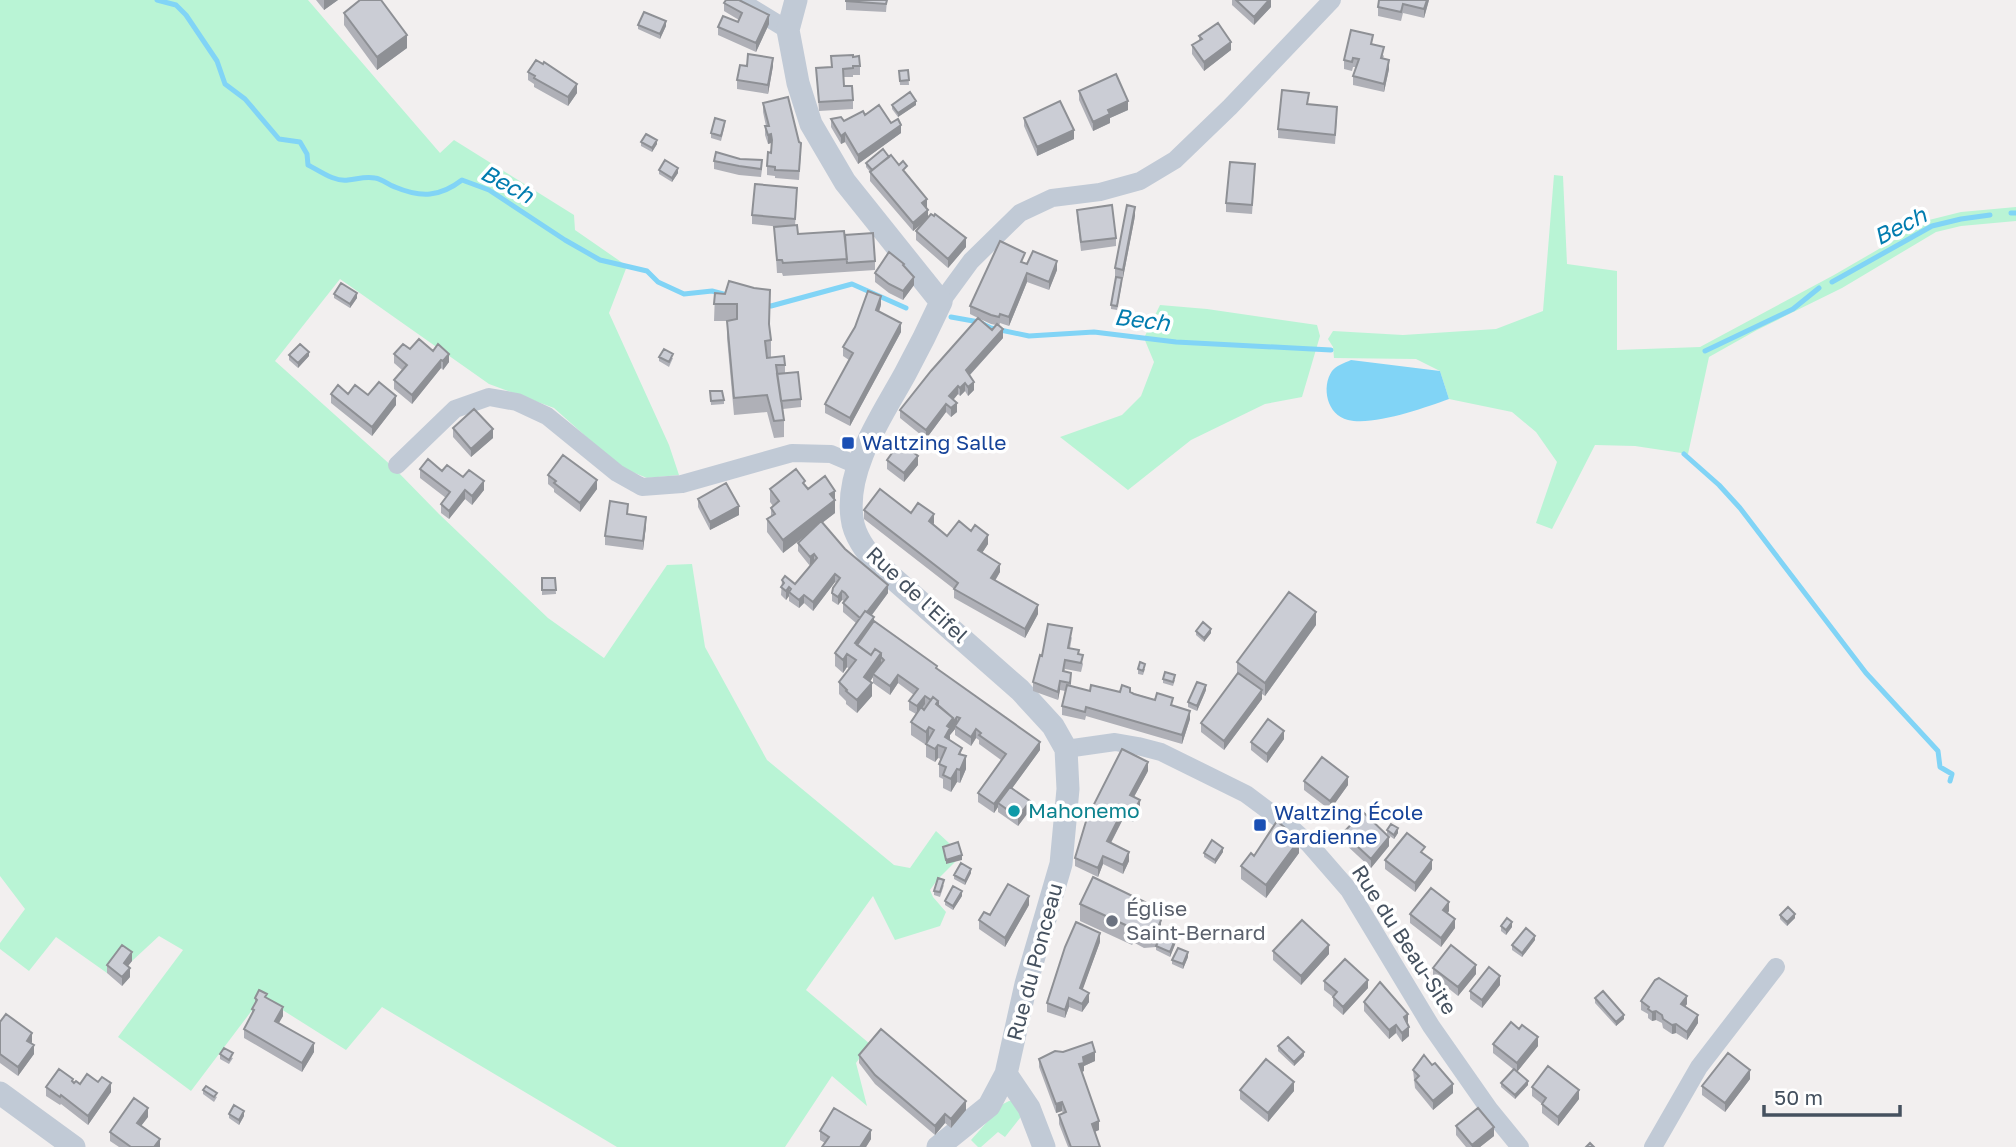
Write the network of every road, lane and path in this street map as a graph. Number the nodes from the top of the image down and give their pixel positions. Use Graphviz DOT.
graph roads {
  1 [pos="739,0"];
  2 [pos="796,0"];
  3 [pos="1332,0"];
  4 [pos="788,30"];
  5 [pos="941,302"];
  6 [pos="397,465"];
  7 [pos="859,466"];
  8 [pos="1066,749"];
  9 [pos="1776,967"];
  10 [pos="1006,1074"];
  11 [pos="0,1093"];
  12 [pos="74,1147"];
  13 [pos="938,1147"];
  14 [pos="1044,1147"];
  15 [pos="1520,1147"];
  16 [pos="1653,1147"];
  1 -- 4 [label="street"];
  2 -- 4 [label="street"];
  3 -- 5 [label="street"];
  4 -- 5 [label="street"];
  5 -- 7 [label="street, Rue de l'Eifel"];
  6 -- 7 [label="street"];
  7 -- 8 [label="street, Rue de l'Eifel"];
  8 -- 10 [label="street, Rue du Ponceau"];
  8 -- 15 [label="street, Rue du Beau-Site"];
  9 -- 16 [label="street"];
  10 -- 13 [label="street, Rue du Ponceau"];
  10 -- 14 [label="street"];
  11 -- 12 [label="street"];
}
